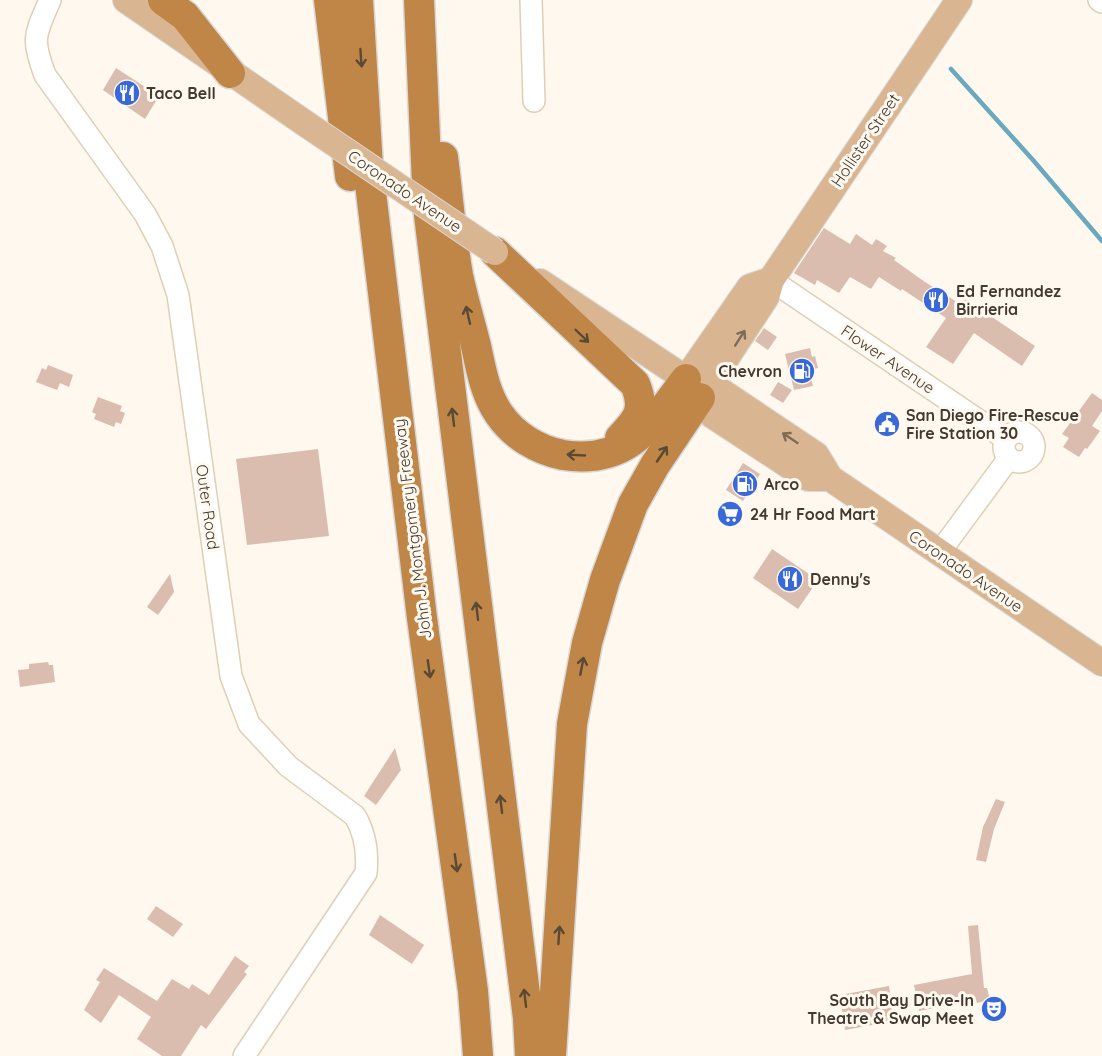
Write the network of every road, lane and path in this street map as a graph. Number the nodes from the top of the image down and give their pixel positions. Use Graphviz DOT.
graph roads {
  1 [pos="50,0"];
  2 [pos="126,0"];
  3 [pos="163,0"];
  4 [pos="329,0"];
  5 [pos="358,0"];
  6 [pos="419,0"];
  7 [pos="427,0"];
  8 [pos="531,0"];
  9 [pos="959,0"];
  10 [pos="230,73"];
  11 [pos="534,101"];
  12 [pos="495,252"];
  13 [pos="771,280"];
  14 [pos="698,388"];
  15 [pos="612,451"];
  16 [pos="410,509"];
  17 [pos="939,553"];
  18 [pos="1102,663"];
  19 [pos="244,1056"];
  20 [pos="478,1056"];
  21 [pos="530,1056"];
  22 [pos="551,1056"];
  1 -- 19 [label="street, Outer Road"];
  2 -- 10 [label="main road, Coronado Avenue"];
  3 -- 10 [label="highway"];
  4 -- 16 [label="highway"];
  5 -- 16 [label="highway, John J. Montgomery Freeway, one-way"];
  21 -- 6 [label="highway, one-way"];
  15 -- 7 [label="highway, one-way"];
  8 -- 11 [label="street"];
  9 -- 13 [label="main road, Hollister Street"];
  10 -- 12 [label="main road, Coronado Avenue, bridge"];
  12 -- 14 [label="main road, Coronado Avenue"];
  12 -- 15 [label="highway, one-way"];
  13 -- 14 [label="main road, Hollister Street"];
  13 -- 17 [label="street, Flower Avenue"];
  14 -- 15 [label="highway"];
  14 -- 17 [label="main road, Coronado Avenue"];
  22 -- 14 [label="highway, one-way"];
  16 -- 20 [label="highway, John J. Montgomery Freeway, one-way"];
  17 -- 18 [label="main road, Coronado Avenue"];
}
